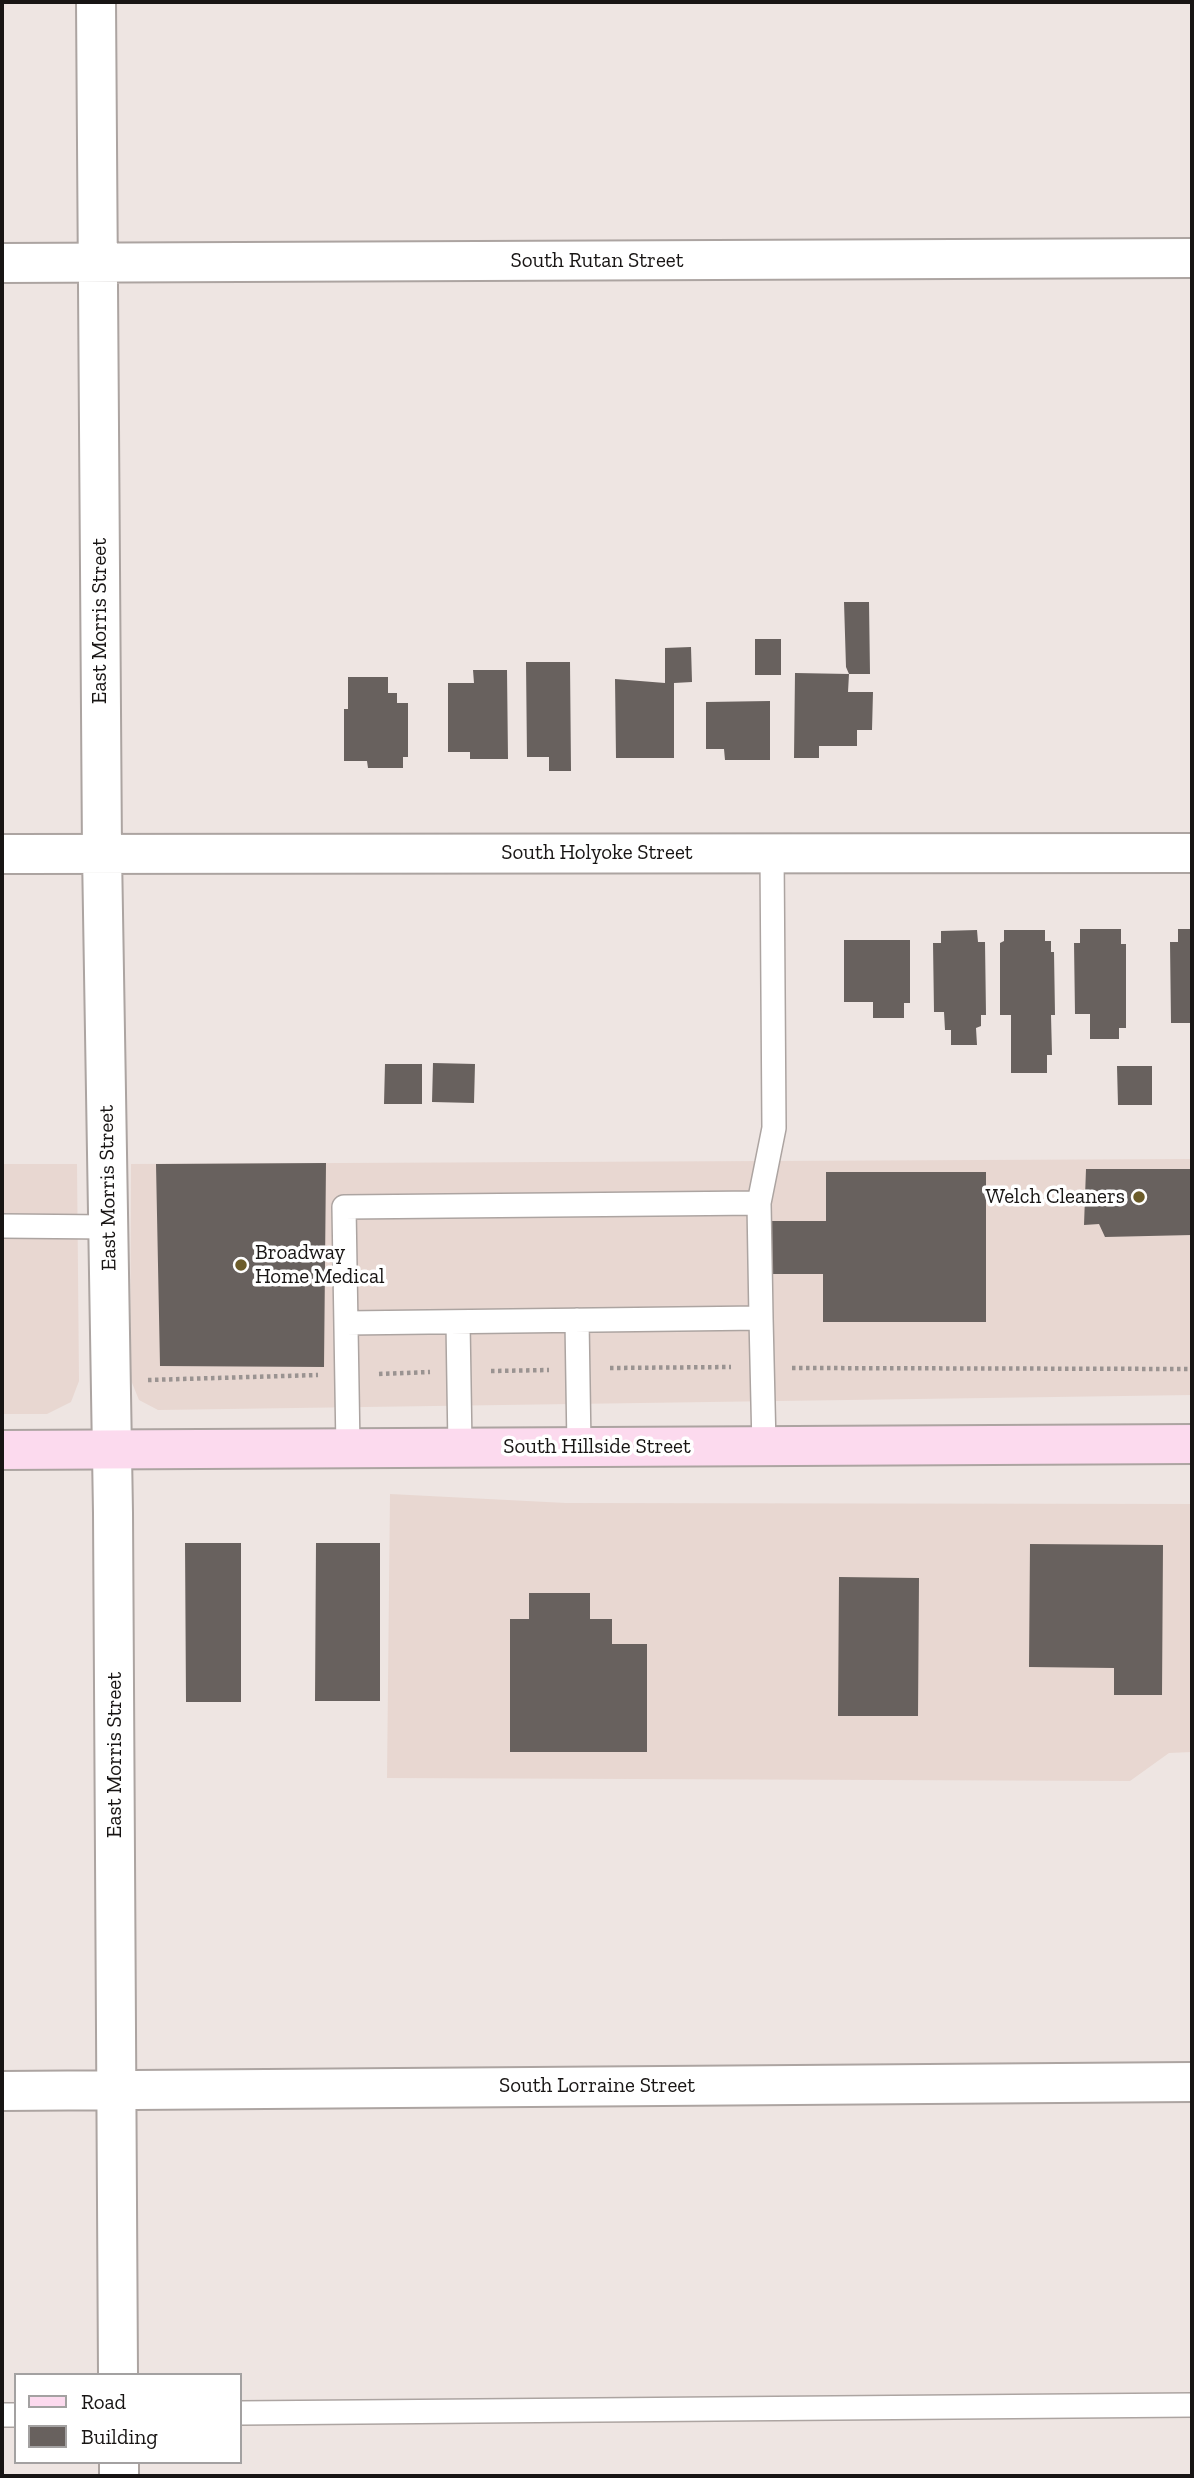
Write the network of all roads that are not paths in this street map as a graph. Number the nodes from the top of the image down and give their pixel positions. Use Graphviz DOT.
graph roads {
  1 [pos="96,2"];
  2 [pos="1192,258"];
  3 [pos="97,263"];
  4 [pos="2,264"];
  5 [pos="102,853"];
  6 [pos="772,853"];
  7 [pos="1192,853"];
  8 [pos="2,854"];
  9 [pos="759,1203"];
  10 [pos="2,1226"];
  11 [pos="109,1227"];
  12 [pos="761,1318"];
  13 [pos="577,1320"];
  14 [pos="458,1322"];
  15 [pos="346,1323"];
  16 [pos="1192,1444"];
  17 [pos="764,1446"];
  18 [pos="460,1447"];
  19 [pos="579,1447"];
  20 [pos="348,1448"];
  21 [pos="113,1449"];
  22 [pos="2,1450"];
  23 [pos="1192,2082"];
  24 [pos="117,2090"];
  25 [pos="2,2091"];
  26 [pos="118,2373"];
  27 [pos="1192,2405"];
  28 [pos="242,2413"];
  1 -- 3 [label="street, East Morris Street"];
  2 -- 3 [label="street, South Rutan Street"];
  3 -- 4 [label="street, South Rutan Street"];
  3 -- 5 [label="street, East Morris Street"];
  5 -- 6 [label="street, South Holyoke Street"];
  5 -- 8 [label="street, South Holyoke Street"];
  5 -- 11 [label="street, East Morris Street"];
  6 -- 7 [label="street, South Holyoke Street"];
  6 -- 9 [label="lane"];
  9 -- 12 [label="lane"];
  9 -- 15 [label="lane"];
  10 -- 11 [label="lane"];
  11 -- 21 [label="street, East Morris Street"];
  12 -- 13 [label="lane"];
  12 -- 17 [label="lane"];
  13 -- 14 [label="lane"];
  13 -- 19 [label="lane"];
  14 -- 15 [label="lane"];
  14 -- 18 [label="lane"];
  15 -- 20 [label="lane"];
  16 -- 17 [label="main road, South Hillside Street"];
  17 -- 19 [label="main road, South Hillside Street"];
  18 -- 19 [label="main road, South Hillside Street"];
  18 -- 20 [label="main road, South Hillside Street"];
  20 -- 21 [label="main road, South Hillside Street"];
  21 -- 22 [label="main road, South Hillside Street"];
  21 -- 24 [label="street, East Morris Street"];
  23 -- 24 [label="street, South Lorraine Street"];
  24 -- 25 [label="street, South Lorraine Street"];
  24 -- 26 [label="street, East Morris Street"];
  27 -- 28 [label="lane"];
}
